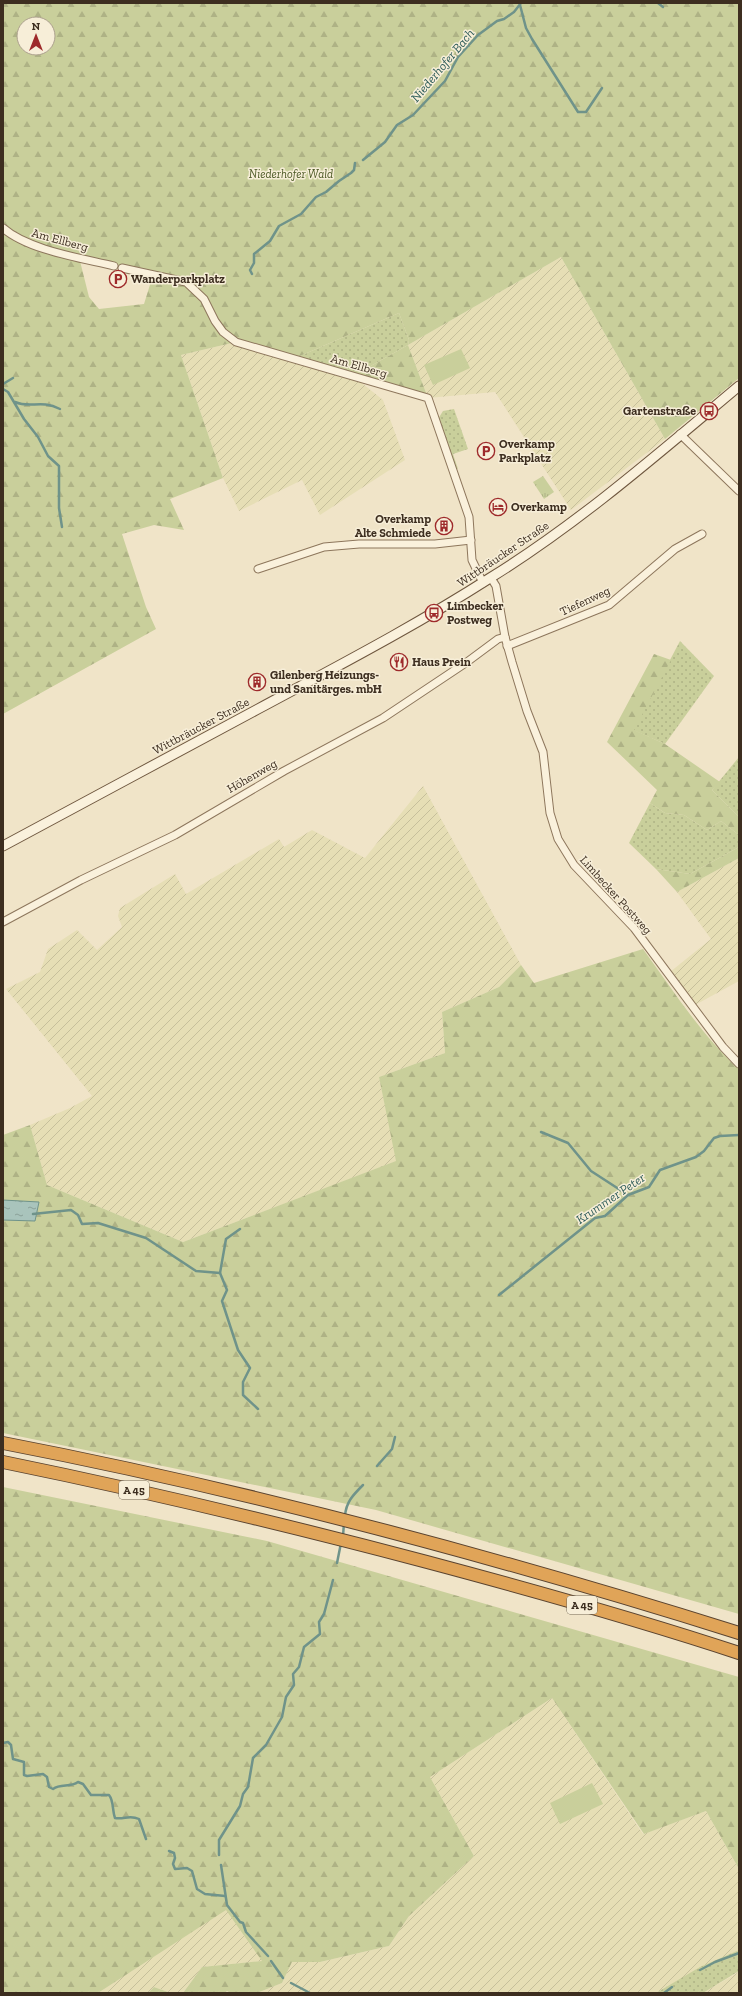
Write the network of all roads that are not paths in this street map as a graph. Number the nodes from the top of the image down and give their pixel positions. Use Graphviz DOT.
graph roads {
  1 [pos="3,228"];
  2 [pos="114,266"];
  3 [pos="122,268"];
  4 [pos="739,386"];
  5 [pos="680,434"];
  6 [pos="739,491"];
  7 [pos="702,534"];
  8 [pos="471,540"];
  9 [pos="258,568"];
  10 [pos="487,580"];
  11 [pos="505,637"];
  12 [pos="508,646"];
  13 [pos="3,846"];
  14 [pos="3,922"];
  15 [pos="739,1064"];
  16 [pos="3,1443"];
  17 [pos="3,1462"];
  18 [pos="739,1633"];
  19 [pos="739,1653"];
  1 -- 2 [label="street, Am Ellberg"];
  3 -- 8 [label="street, Am Ellberg"];
  4 -- 5 [label="main road, Wittbräucker Straße"];
  5 -- 6 [label="street"];
  5 -- 10 [label="main road, Wittbräucker Straße"];
  7 -- 12 [label="street, Tiefenweg"];
  8 -- 9 [label="street"];
  8 -- 10 [label="street, Am Ellberg"];
  10 -- 11 [label="street, Limbecker Postweg"];
  10 -- 13 [label="main road, Wittbräucker Straße"];
  11 -- 12 [label="street, Limbecker Postweg"];
  11 -- 14 [label="street, Höhenweg"];
  12 -- 15 [label="street, Limbecker Postweg"];
  16 -- 18 [label="highway, A 45"];
  17 -- 19 [label="highway, A 45"];
}
